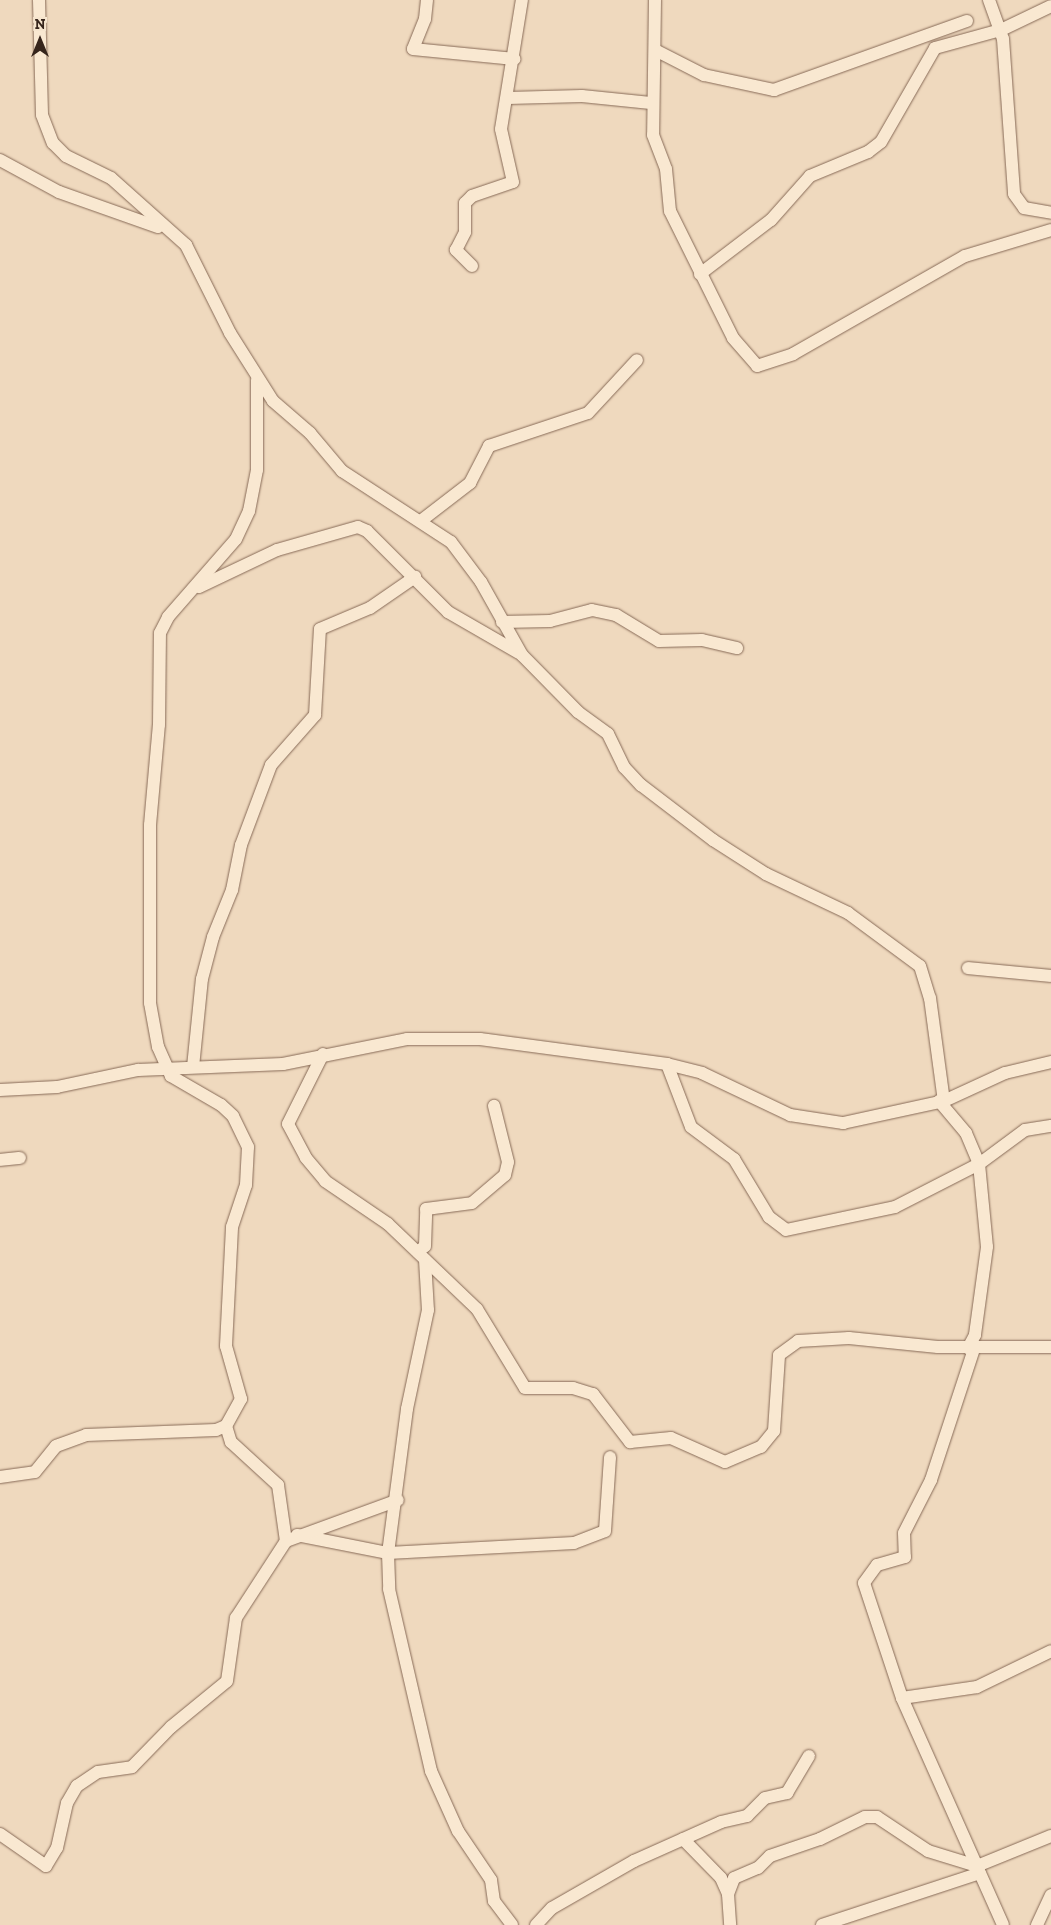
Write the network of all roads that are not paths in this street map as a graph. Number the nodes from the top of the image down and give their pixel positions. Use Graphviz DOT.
graph roads {
  1 [pos="39,0"];
  2 [pos="427,0"];
  3 [pos="522,0"];
  4 [pos="655,0"];
  5 [pos="989,0"];
  6 [pos="1051,6"];
  7 [pos="967,20"];
  8 [pos="1001,30"];
  9 [pos="657,51"];
  10 [pos="514,59"];
  11 [pos="508,98"];
  12 [pos="651,103"];
  13 [pos="0,160"];
  14 [pos="1051,213"];
  15 [pos="1051,230"];
  16 [pos="170,232"];
  17 [pos="472,266"];
  18 [pos="700,274"];
  19 [pos="637,360"];
  20 [pos="257,380"];
  21 [pos="422,520"];
  22 [pos="415,577"];
  23 [pos="193,590"];
  24 [pos="502,622"];
  25 [pos="737,648"];
  26 [pos="522,655"];
  27 [pos="968,968"];
  28 [pos="1051,976"];
  29 [pos="323,1054"];
  30 [pos="1051,1062"];
  31 [pos="667,1064"];
  32 [pos="193,1067"];
  33 [pos="165,1068"];
  34 [pos="0,1090"];
  35 [pos="942,1101"];
  36 [pos="494,1106"];
  37 [pos="1051,1126"];
  38 [pos="20,1158"];
  39 [pos="0,1160"];
  40 [pos="979,1164"];
  41 [pos="421,1256"];
  42 [pos="1051,1347"];
  43 [pos="971,1348"];
  44 [pos="226,1426"];
  45 [pos="610,1457"];
  46 [pos="0,1477"];
  47 [pos="398,1500"];
  48 [pos="291,1538"];
  49 [pos="388,1553"];
  50 [pos="1051,1651"];
  51 [pos="902,1698"];
  52 [pos="809,1756"];
  53 [pos="0,1834"];
  54 [pos="1051,1836"];
  55 [pos="683,1838"];
  56 [pos="978,1870"];
  57 [pos="728,1894"];
  58 [pos="1051,1895"];
  59 [pos="512,1925"];
  60 [pos="536,1925"];
  61 [pos="730,1925"];
  62 [pos="822,1925"];
  63 [pos="1002,1925"];
  64 [pos="1037,1925"];
  1 -- 16 [label="street"];
  2 -- 10 [label="street"];
  3 -- 10 [label="street"];
  4 -- 9 [label="street"];
  5 -- 8 [label="street"];
  6 -- 8 [label="street"];
  7 -- 9 [label="street"];
  8 -- 14 [label="street"];
  8 -- 18 [label="street"];
  9 -- 12 [label="street"];
  10 -- 11 [label="street"];
  11 -- 12 [label="street"];
  11 -- 17 [label="street"];
  12 -- 18 [label="street"];
  13 -- 16 [label="street"];
  15 -- 18 [label="street"];
  16 -- 20 [label="street"];
  19 -- 21 [label="street"];
  20 -- 21 [label="street"];
  20 -- 23 [label="street"];
  21 -- 24 [label="street"];
  22 -- 23 [label="street"];
  22 -- 26 [label="street"];
  22 -- 32 [label="street"];
  23 -- 33 [label="street"];
  24 -- 25 [label="street"];
  24 -- 26 [label="street"];
  26 -- 35 [label="street"];
  27 -- 28 [label="street"];
  29 -- 31 [label="street"];
  29 -- 32 [label="street"];
  29 -- 41 [label="street"];
  30 -- 35 [label="street"];
  31 -- 35 [label="street"];
  31 -- 40 [label="street"];
  32 -- 33 [label="street"];
  33 -- 34 [label="street"];
  33 -- 44 [label="street"];
  35 -- 40 [label="street"];
  36 -- 41 [label="street"];
  37 -- 40 [label="street"];
  38 -- 39 [label="street"];
  40 -- 43 [label="street"];
  41 -- 43 [label="street"];
  41 -- 47 [label="street"];
  42 -- 43 [label="street"];
  43 -- 51 [label="street"];
  44 -- 46 [label="street"];
  44 -- 48 [label="street"];
  45 -- 49 [label="street"];
  47 -- 48 [label="street"];
  47 -- 49 [label="street"];
  48 -- 49 [label="street"];
  48 -- 53 [label="street"];
  49 -- 59 [label="street"];
  50 -- 51 [label="street"];
  51 -- 56 [label="street"];
  52 -- 55 [label="street"];
  54 -- 56 [label="street"];
  55 -- 57 [label="street"];
  55 -- 60 [label="street"];
  56 -- 57 [label="street"];
  56 -- 62 [label="street"];
  56 -- 63 [label="street"];
  57 -- 61 [label="street"];
  58 -- 64 [label="street"];
}
